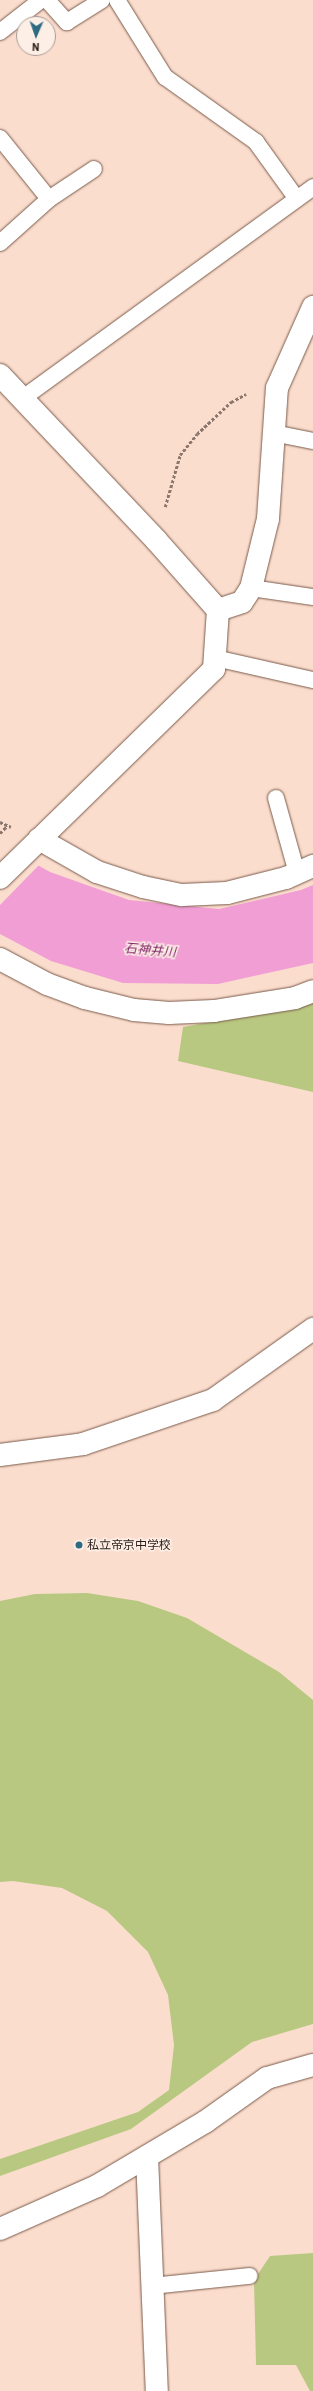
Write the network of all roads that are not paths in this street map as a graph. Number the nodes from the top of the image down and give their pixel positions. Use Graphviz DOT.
graph roads {
  1 [pos="41,0"];
  2 [pos="48,0"];
  3 [pos="102,0"];
  4 [pos="117,0"];
  5 [pos="0,32"];
  6 [pos="0,138"];
  7 [pos="94,168"];
  8 [pos="313,187"];
  9 [pos="49,199"];
  10 [pos="297,199"];
  11 [pos="0,243"];
  12 [pos="313,307"];
  13 [pos="0,375"];
  14 [pos="23,398"];
  15 [pos="273,433"];
  16 [pos="313,441"];
  17 [pos="251,588"];
  18 [pos="313,597"];
  19 [pos="218,610"];
  20 [pos="215,658"];
  21 [pos="313,680"];
  22 [pos="276,798"];
  23 [pos="33,844"];
  24 [pos="305,869"];
  25 [pos="0,878"];
  26 [pos="0,960"];
  27 [pos="313,991"];
  28 [pos="313,1329"];
  29 [pos="0,1454"];
  30 [pos="313,2065"];
  31 [pos="146,2157"];
  32 [pos="0,2228"];
  33 [pos="249,2276"];
  34 [pos="152,2286"];
  35 [pos="157,2391"];
  1 -- 5 [label="lane"];
  2 -- 3 [label="lane"];
  4 -- 10 [label="lane"];
  6 -- 9 [label="lane"];
  7 -- 9 [label="lane"];
  8 -- 10 [label="lane"];
  9 -- 11 [label="lane"];
  10 -- 14 [label="lane"];
  12 -- 15 [label="street"];
  13 -- 14 [label="street"];
  14 -- 19 [label="street"];
  15 -- 16 [label="lane"];
  15 -- 17 [label="street"];
  17 -- 18 [label="lane"];
  17 -- 19 [label="street"];
  19 -- 20 [label="street"];
  20 -- 21 [label="lane"];
  20 -- 23 [label="street"];
  22 -- 24 [label="lane"];
  23 -- 24 [label="street"];
  23 -- 25 [label="street"];
  26 -- 27 [label="street"];
  28 -- 29 [label="street"];
  30 -- 31 [label="street"];
  31 -- 32 [label="street"];
  31 -- 34 [label="street"];
  33 -- 34 [label="lane"];
  34 -- 35 [label="street"];
}
